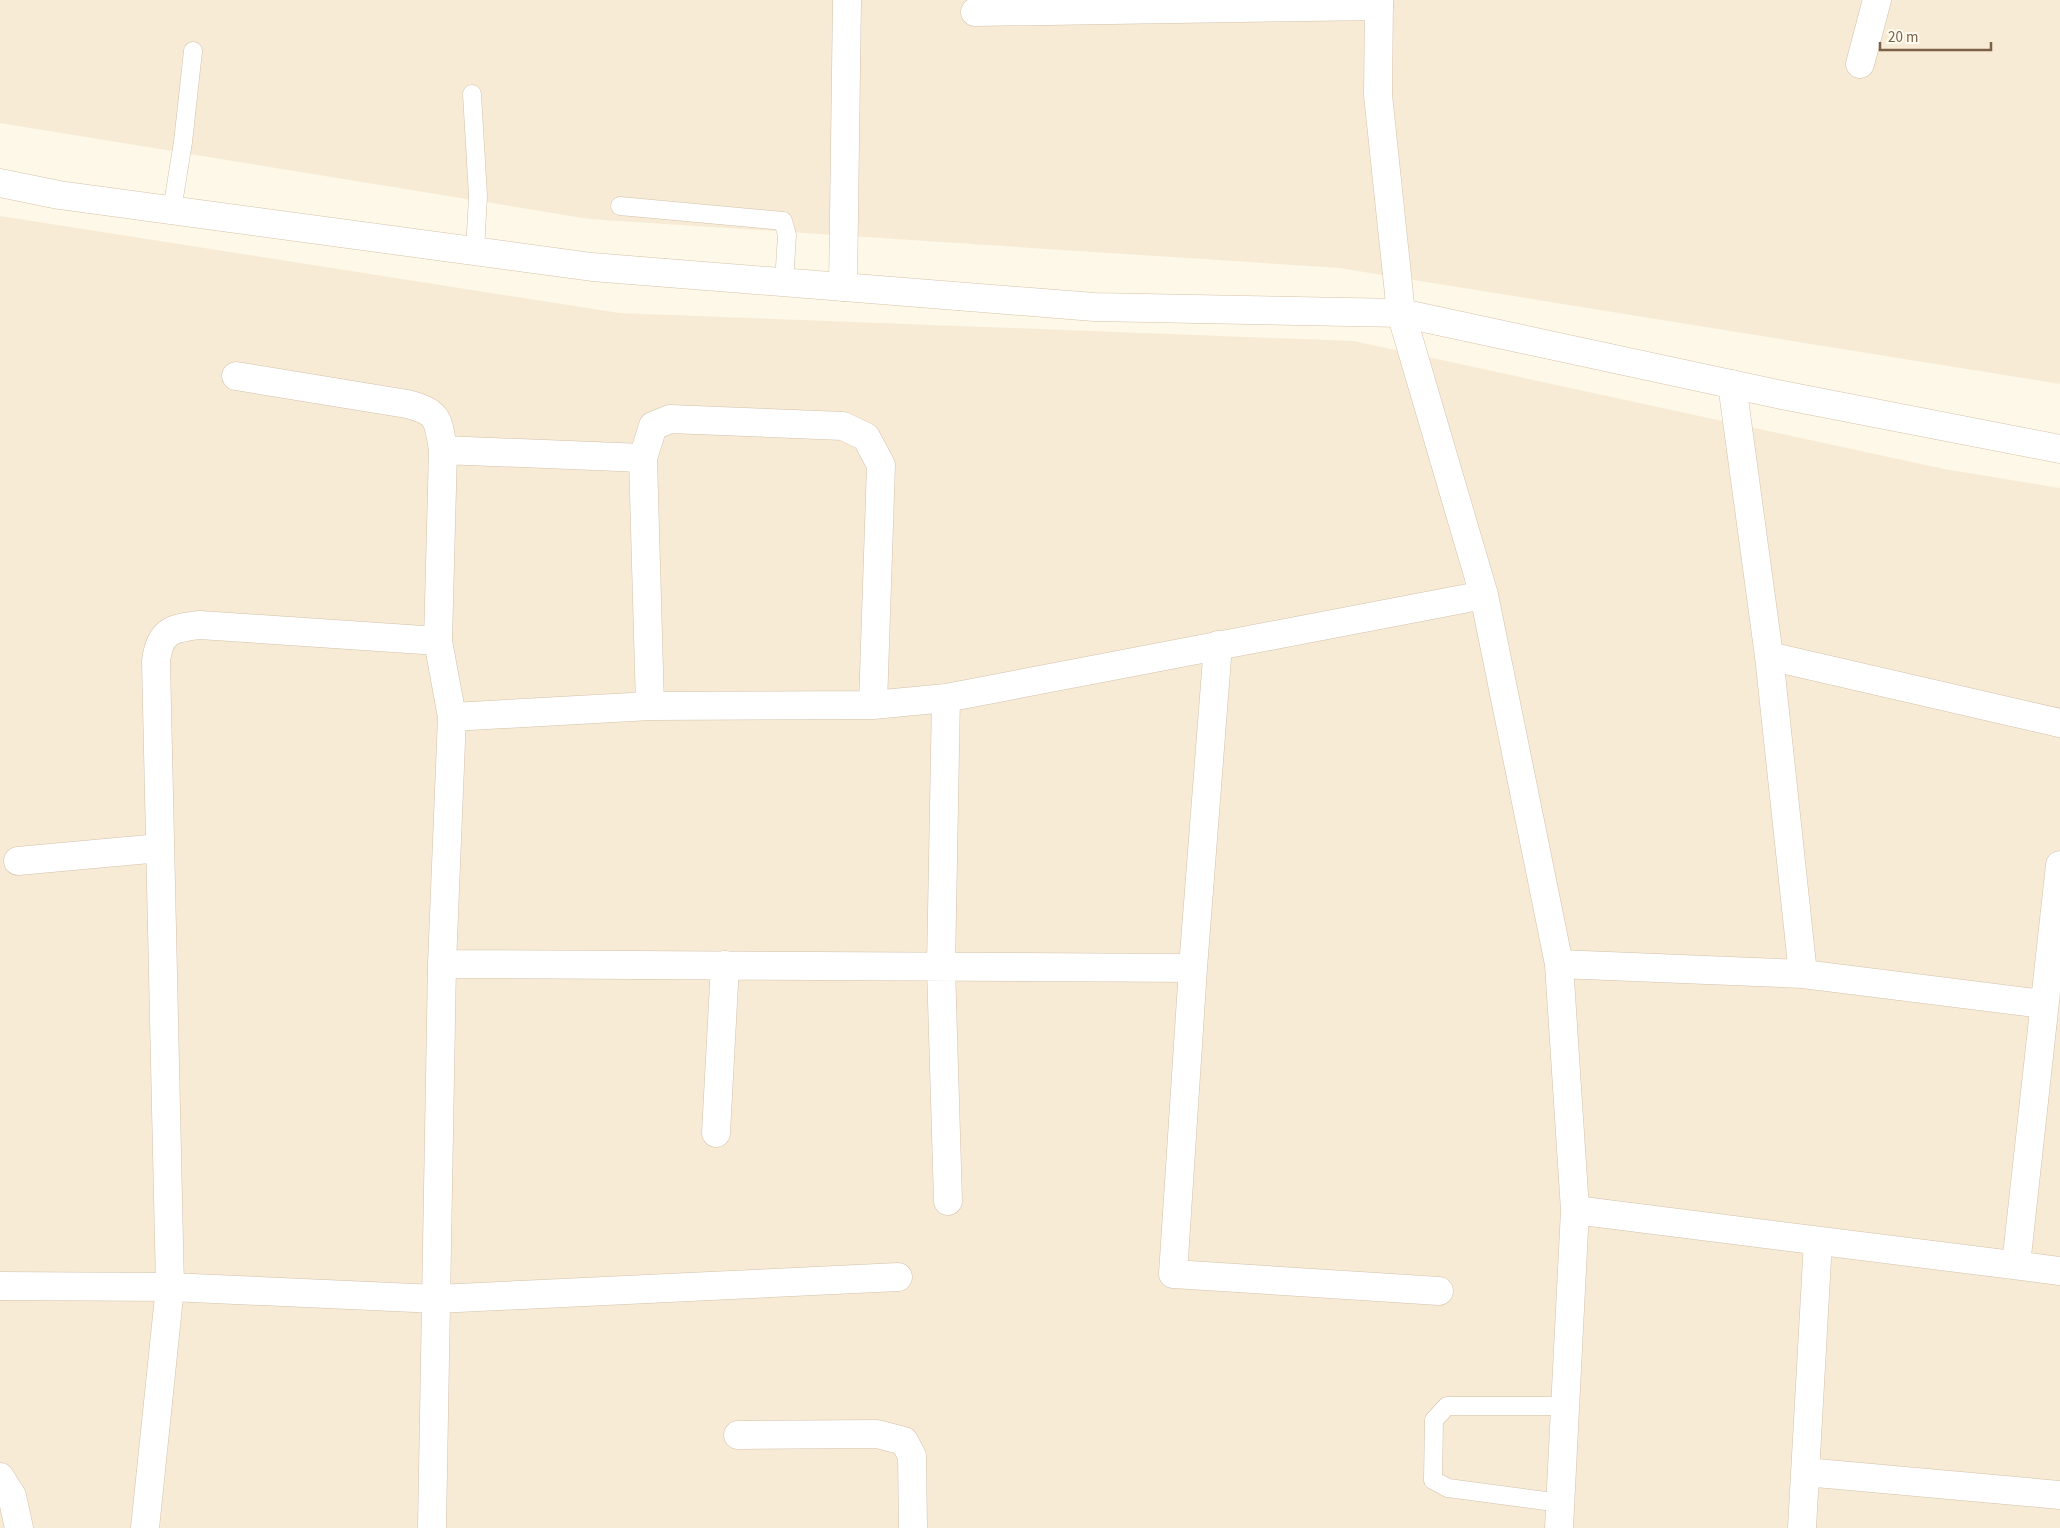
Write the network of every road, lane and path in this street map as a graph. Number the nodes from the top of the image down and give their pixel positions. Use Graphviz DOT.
graph roads {
  1 [pos="847,0"];
  2 [pos="1877,0"];
  3 [pos="1379,3"];
  4 [pos="976,12"];
  5 [pos="192,52"];
  6 [pos="1860,64"];
  7 [pos="472,94"];
  8 [pos="0,183"];
  9 [pos="620,206"];
  10 [pos="172,210"];
  11 [pos="476,250"];
  12 [pos="784,283"];
  13 [pos="843,287"];
  14 [pos="1401,313"];
  15 [pos="236,376"];
  16 [pos="1732,384"];
  17 [pos="2060,449"];
  18 [pos="443,450"];
  19 [pos="643,458"];
  20 [pos="1484,595"];
  21 [pos="438,641"];
  22 [pos="1218,645"];
  23 [pos="1769,656"];
  24 [pos="946,698"];
  25 [pos="873,705"];
  26 [pos="650,706"];
  27 [pos="452,717"];
  28 [pos="2060,722"];
  29 [pos="160,848"];
  30 [pos="18,861"];
  31 [pos="2060,864"];
  32 [pos="442,964"];
  33 [pos="1559,964"];
  34 [pos="725,965"];
  35 [pos="941,967"];
  36 [pos="1193,968"];
  37 [pos="1803,974"];
  38 [pos="2043,1004"];
  39 [pos="716,1134"];
  40 [pos="948,1201"];
  41 [pos="1574,1210"];
  42 [pos="1818,1241"];
  43 [pos="2016,1265"];
  44 [pos="2060,1271"];
  45 [pos="898,1277"];
  46 [pos="0,1286"];
  47 [pos="170,1287"];
  48 [pos="1439,1291"];
  49 [pos="437,1299"];
  50 [pos="1566,1406"];
  51 [pos="738,1435"];
  52 [pos="1805,1472"];
  53 [pos="0,1477"];
  54 [pos="2060,1495"];
  55 [pos="1560,1515"];
  56 [pos="153,1527"];
  57 [pos="19,1528"];
  58 [pos="432,1528"];
  59 [pos="913,1528"];
  60 [pos="1802,1528"];
  1 -- 13 [label="street"];
  2 -- 6 [label="street"];
  3 -- 4 [label="street"];
  3 -- 14 [label="street"];
  5 -- 10 [label="lane"];
  7 -- 11 [label="lane"];
  8 -- 10 [label="street"];
  9 -- 12 [label="lane"];
  10 -- 11 [label="street"];
  11 -- 12 [label="street"];
  12 -- 13 [label="street"];
  13 -- 14 [label="street"];
  14 -- 16 [label="street"];
  14 -- 20 [label="street"];
  15 -- 18 [label="street"];
  16 -- 17 [label="street"];
  16 -- 23 [label="street"];
  18 -- 19 [label="street"];
  18 -- 21 [label="street"];
  19 -- 25 [label="street"];
  19 -- 26 [label="street"];
  20 -- 22 [label="street"];
  20 -- 33 [label="street"];
  21 -- 27 [label="street"];
  21 -- 29 [label="street"];
  22 -- 24 [label="street"];
  22 -- 36 [label="street"];
  23 -- 28 [label="street"];
  23 -- 37 [label="street"];
  24 -- 25 [label="street"];
  24 -- 35 [label="street"];
  25 -- 26 [label="street"];
  26 -- 27 [label="street"];
  27 -- 32 [label="street"];
  29 -- 30 [label="street"];
  29 -- 47 [label="street"];
  31 -- 38 [label="street"];
  32 -- 34 [label="street"];
  32 -- 49 [label="street"];
  33 -- 37 [label="street"];
  33 -- 41 [label="street"];
  34 -- 35 [label="street"];
  34 -- 39 [label="street"];
  35 -- 36 [label="street"];
  35 -- 40 [label="street"];
  36 -- 48 [label="street"];
  37 -- 38 [label="street"];
  38 -- 43 [label="street"];
  41 -- 42 [label="street"];
  41 -- 50 [label="street"];
  42 -- 43 [label="street"];
  42 -- 52 [label="street"];
  43 -- 44 [label="street"];
  45 -- 49 [label="street"];
  46 -- 47 [label="street"];
  47 -- 49 [label="street"];
  47 -- 56 [label="street"];
  49 -- 58 [label="street"];
  50 -- 55 [label="street"];
  50 -- 55 [label="lane"];
  51 -- 59 [label="street"];
  52 -- 54 [label="street"];
  52 -- 60 [label="street"];
  53 -- 57 [label="street"];
}
